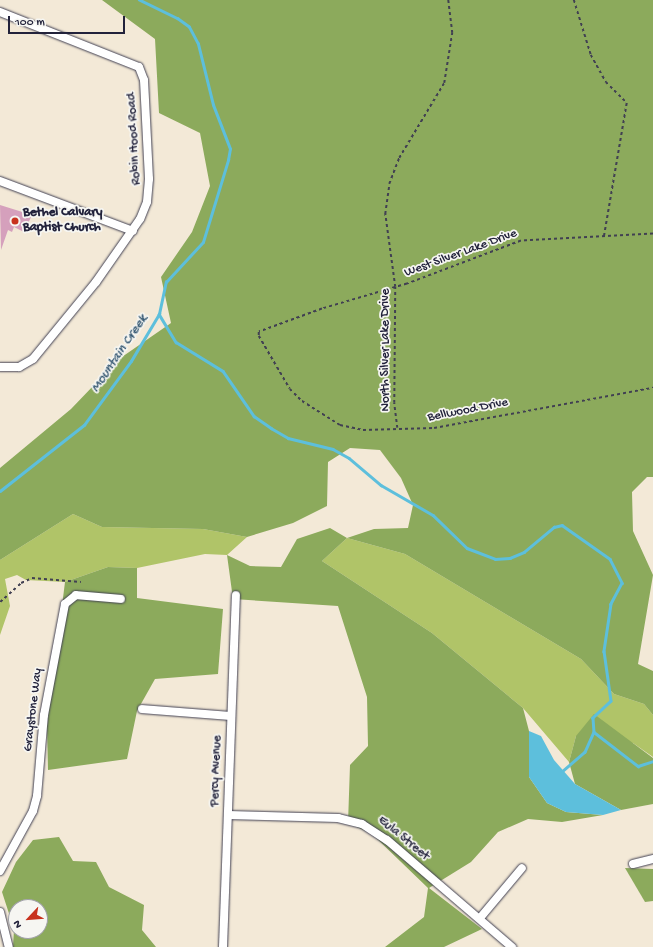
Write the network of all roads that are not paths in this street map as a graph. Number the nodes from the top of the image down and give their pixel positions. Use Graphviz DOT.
graph roads {
  1 [pos="0,12"];
  2 [pos="0,181"];
  3 [pos="133,231"];
  4 [pos="0,367"];
  5 [pos="236,595"];
  6 [pos="121,599"];
  7 [pos="142,709"];
  8 [pos="230,716"];
  9 [pos="228,815"];
  10 [pos="653,859"];
  11 [pos="633,864"];
  12 [pos="522,868"];
  13 [pos="0,871"];
  14 [pos="0,912"];
  15 [pos="480,918"];
  16 [pos="8,947"];
  17 [pos="223,947"];
  18 [pos="512,947"];
  1 -- 3 [label="street, Robin Hood Road"];
  2 -- 3 [label="street"];
  3 -- 4 [label="street, Robin Hood Road"];
  5 -- 8 [label="street, Percy Avenue"];
  6 -- 13 [label="street, Graystone Way"];
  7 -- 8 [label="street"];
  8 -- 9 [label="street, Percy Avenue"];
  9 -- 15 [label="street, Eula Street"];
  9 -- 17 [label="street, Percy Avenue"];
  10 -- 11 [label="street"];
  12 -- 15 [label="street"];
  14 -- 16 [label="street"];
  15 -- 18 [label="street, Eula Street"];
}
